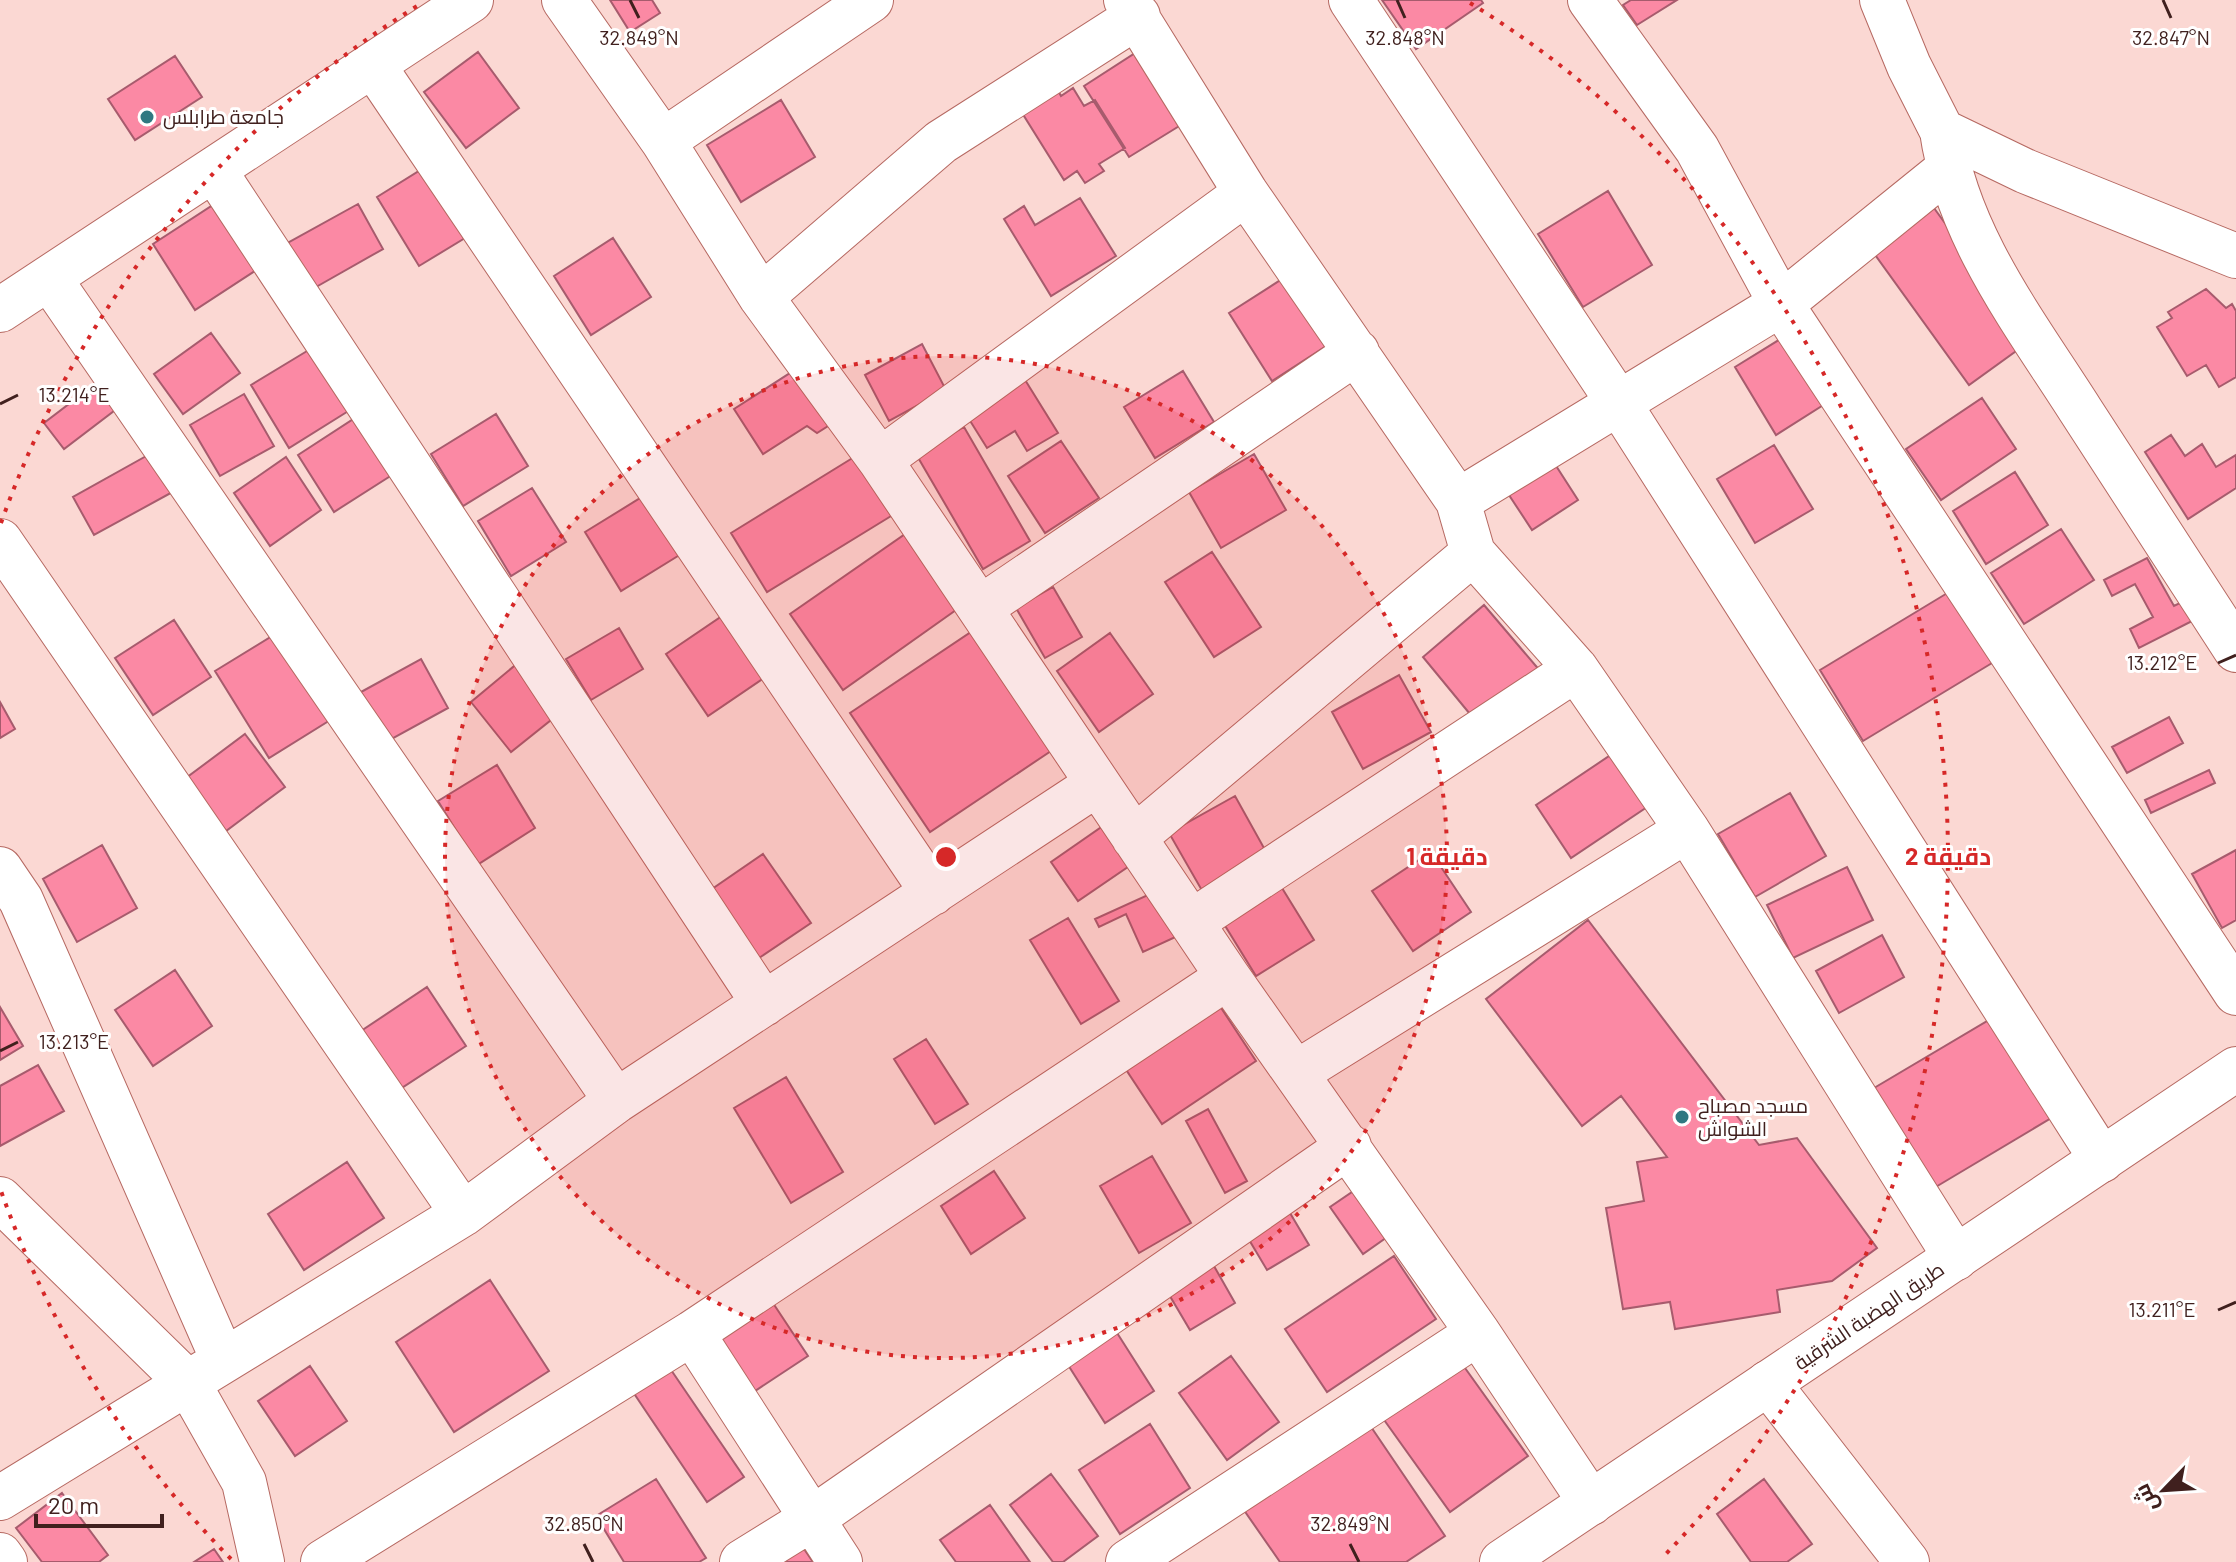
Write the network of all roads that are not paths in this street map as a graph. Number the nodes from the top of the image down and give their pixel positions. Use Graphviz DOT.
graph roads {
  1 [pos="471,0"];
  2 [pos="564,0"];
  3 [pos="871,0"];
  4 [pos="1351,0"];
  5 [pos="1590,0"];
  6 [pos="1882,0"];
  7 [pos="1132,8"];
  8 [pos="373,65"];
  9 [pos="663,141"];
  10 [pos="1945,150"];
  11 [pos="214,170"];
  12 [pos="1246,193"];
  13 [pos="2236,256"];
  14 [pos="49,278"];
  15 [pos="761,297"];
  16 [pos="1781,304"];
  17 [pos="0,310"];
  18 [pos="1357,352"];
  19 [pos="1618,402"];
  20 [pos="880,460"];
  21 [pos="1458,501"];
  22 [pos="0,541"];
  23 [pos="1473,553"];
  24 [pos="980,608"];
  25 [pos="2236,650"];
  26 [pos="1576,669"];
  27 [pos="1097,784"];
  28 [pos="1687,830"];
  29 [pos="1134,838"];
  30 [pos="0,869"];
  31 [pos="933,893"];
  32 [pos="1193,921"];
  33 [pos="1228,977"];
  34 [pos="2236,993"];
  35 [pos="764,1004"];
  36 [pos="2236,1069"];
  37 [pos="1296,1073"];
  38 [pos="616,1101"];
  39 [pos="1349,1146"];
  40 [pos="2102,1160"];
  41 [pos="0,1199"];
  42 [pos="463,1214"];
  43 [pos="1956,1258"];
  44 [pos="692,1333"];
  45 [pos="1478,1333"];
  46 [pos="205,1372"];
  47 [pos="1768,1383"];
  48 [pos="0,1498"];
  49 [pos="1591,1503"];
  50 [pos="813,1518"];
  51 [pos="0,1555"];
  52 [pos="1517,1558"];
  53 [pos="5,1562"];
  54 [pos="262,1562"];
  55 [pos="323,1562"];
  56 [pos="742,1562"];
  57 [pos="840,1562"];
  58 [pos="1128,1562"];
  59 [pos="1907,1562"];
  1 -- 8 [label="street"];
  2 -- 9 [label="street"];
  3 -- 9 [label="street"];
  4 -- 19 [label="street"];
  5 -- 16 [label="street"];
  6 -- 10 [label="street"];
  7 -- 12 [label="street"];
  7 -- 15 [label="street"];
  8 -- 11 [label="street"];
  8 -- 31 [label="street"];
  9 -- 15 [label="street"];
  10 -- 13 [label="street"];
  10 -- 16 [label="street"];
  10 -- 25 [label="street"];
  11 -- 14 [label="street"];
  11 -- 35 [label="street"];
  12 -- 18 [label="street"];
  12 -- 20 [label="street"];
  14 -- 17 [label="street"];
  14 -- 38 [label="street"];
  15 -- 20 [label="street"];
  16 -- 19 [label="street"];
  16 -- 34 [label="street"];
  18 -- 21 [label="street"];
  18 -- 24 [label="street"];
  19 -- 21 [label="street"];
  19 -- 40 [label="street"];
  20 -- 24 [label="street"];
  21 -- 23 [label="street"];
  22 -- 42 [label="street"];
  23 -- 26 [label="street"];
  23 -- 29 [label="street"];
  24 -- 27 [label="street"];
  26 -- 28 [label="street"];
  26 -- 32 [label="street"];
  27 -- 29 [label="street"];
  27 -- 31 [label="street"];
  28 -- 37 [label="street"];
  28 -- 43 [label="street"];
  29 -- 32 [label="street"];
  30 -- 46 [label="street"];
  31 -- 35 [label="street"];
  32 -- 33 [label="street"];
  33 -- 37 [label="street"];
  33 -- 44 [label="street"];
  35 -- 38 [label="street"];
  36 -- 40 [label="street, طريق الهضبة الشرقية"];
  37 -- 39 [label="street"];
  38 -- 42 [label="street"];
  39 -- 45 [label="street"];
  39 -- 50 [label="street"];
  40 -- 43 [label="street, طريق الهضبة الشرقية"];
  41 -- 46 [label="street"];
  42 -- 46 [label="street"];
  43 -- 47 [label="street, طريق الهضبة الشرقية"];
  44 -- 50 [label="street"];
  44 -- 55 [label="street"];
  45 -- 49 [label="street"];
  45 -- 58 [label="street"];
  46 -- 48 [label="street"];
  46 -- 54 [label="street"];
  47 -- 49 [label="street, طريق الهضبة الشرقية"];
  47 -- 59 [label="street"];
  49 -- 52 [label="street, طريق الهضبة الشرقية"];
  50 -- 56 [label="street"];
  50 -- 57 [label="street"];
  51 -- 53 [label="street"];
}
